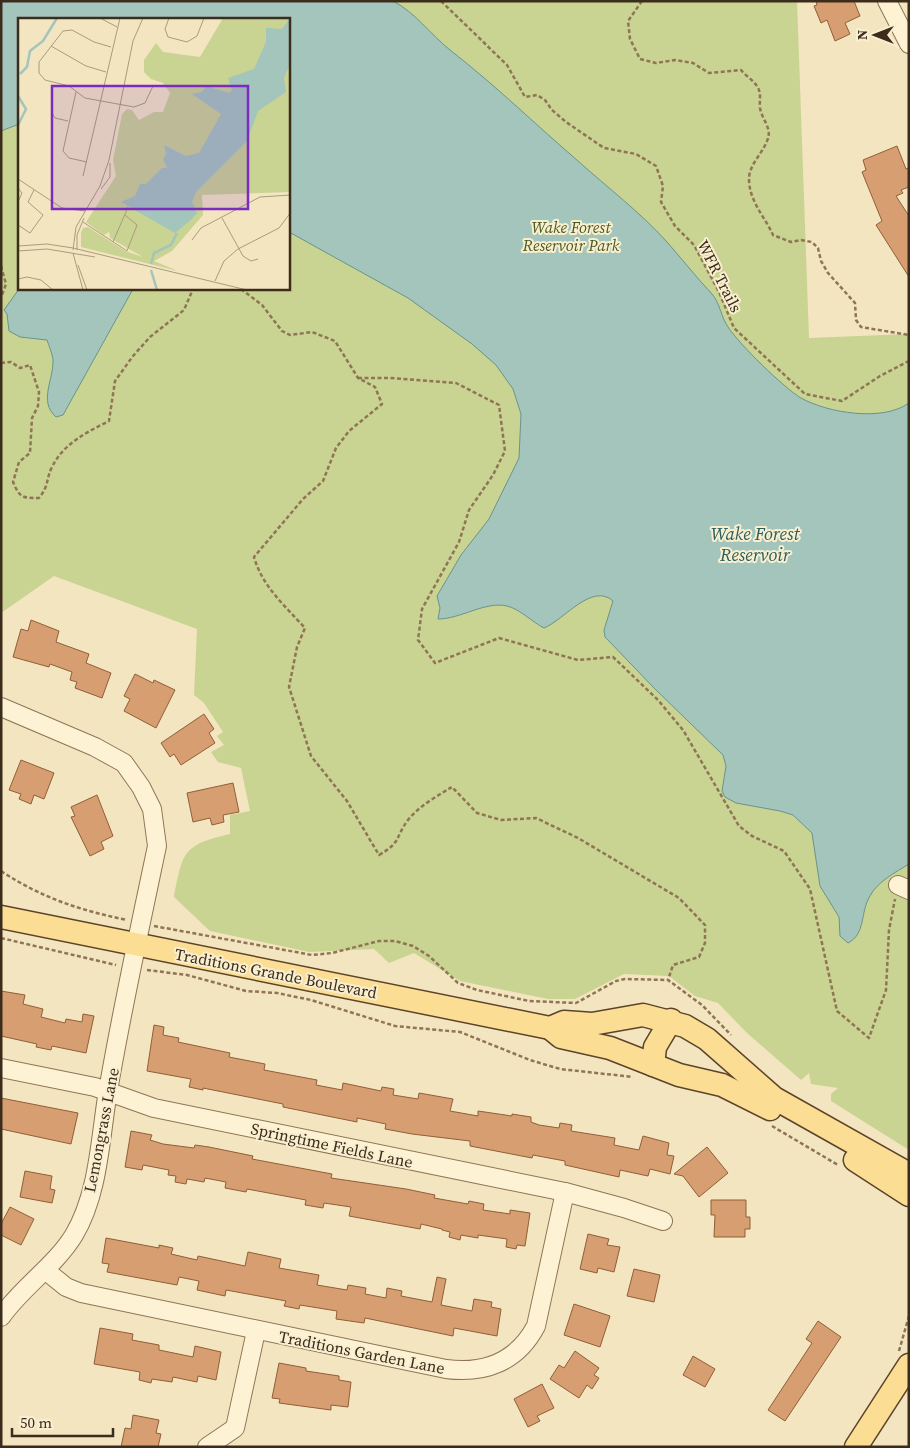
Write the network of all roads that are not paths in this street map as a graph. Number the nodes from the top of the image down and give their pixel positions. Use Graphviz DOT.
graph roads {
  1 [pos="887,1"];
  2 [pos="909,44"];
  3 [pos="1,706"];
  4 [pos="1,917"];
  5 [pos="137,945"];
  6 [pos="671,1020"];
  7 [pos="550,1028"];
  8 [pos="1,1068"];
  9 [pos="646,1072"];
  10 [pos="108,1091"];
  11 [pos="909,1174"];
  12 [pos="565,1192"];
  13 [pos="909,1195"];
  14 [pos="663,1221"];
  15 [pos="45,1270"];
  16 [pos="1,1317"];
  17 [pos="256,1331"];
  18 [pos="909,1365"];
  19 [pos="207,1447"];
  20 [pos="856,1447"];
  1 -- 2 [label="street"];
  3 -- 5 [label="street, Lemongrass Lane"];
  4 -- 5 [label="main road, Traditions Grande Boulevard"];
  5 -- 7 [label="main road, Traditions Grande Boulevard"];
  5 -- 10 [label="street, Lemongrass Lane"];
  6 -- 7 [label="main road, Traditions Grande Boulevard"];
  6 -- 9 [label="main road"];
  6 -- 11 [label="main road, Traditions Grande Boulevard"];
  7 -- 9 [label="main road, Traditions Grande Boulevard"];
  8 -- 10 [label="street, Springtime Fields Lane"];
  9 -- 13 [label="main road, Traditions Grande Boulevard"];
  10 -- 12 [label="street, Springtime Fields Lane"];
  10 -- 15 [label="street, Lemongrass Lane"];
  12 -- 14 [label="street, Springtime Fields Lane"];
  12 -- 17 [label="street, Traditions Garden Lane"];
  15 -- 16 [label="street, Lemongrass Lane"];
  15 -- 17 [label="street, Traditions Garden Lane"];
  17 -- 19 [label="street"];
  18 -- 20 [label="main road"];
}
